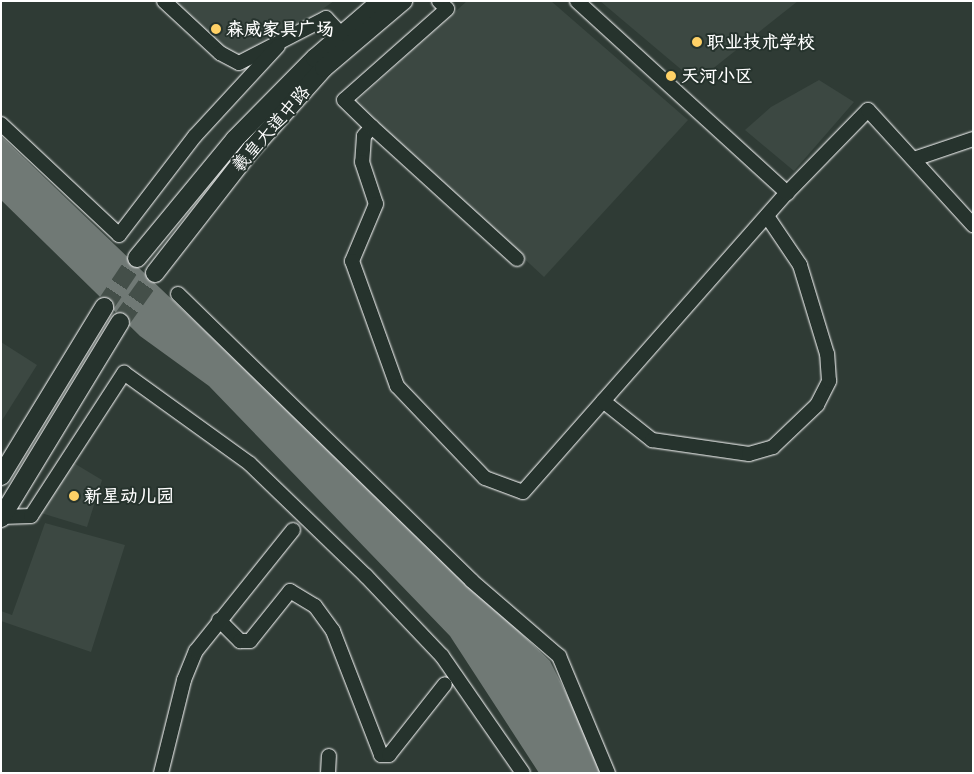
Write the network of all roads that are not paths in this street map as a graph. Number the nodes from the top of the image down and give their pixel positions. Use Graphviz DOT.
graph roads {
  1 [pos="164,1"];
  2 [pos="381,1"];
  3 [pos="403,1"];
  4 [pos="439,1"];
  5 [pos="577,1"];
  6 [pos="341,34"];
  7 [pos="278,46"];
  8 [pos="1,124"];
  9 [pos="372,127"];
  10 [pos="973,139"];
  11 [pos="914,159"];
  12 [pos="787,193"];
  13 [pos="767,216"];
  14 [pos="973,225"];
  15 [pos="137,258"];
  16 [pos="517,259"];
  17 [pos="155,273"];
  18 [pos="178,294"];
  19 [pos="104,307"];
  20 [pos="120,322"];
  21 [pos="603,401"];
  22 [pos="1,476"];
  23 [pos="2,517"];
  24 [pos="293,530"];
  25 [pos="219,620"];
  26 [pos="445,684"];
  27 [pos="329,756"];
  28 [pos="162,773"];
  29 [pos="328,773"];
  30 [pos="524,773"];
  31 [pos="608,773"];
  1 -- 7 [label="street"];
  2 -- 6 [label="main road, 羲皇大道中路"];
  3 -- 17 [label="main road, 羲皇大道中路"];
  4 -- 9 [label="street"];
  5 -- 12 [label="street"];
  6 -- 7 [label="street"];
  6 -- 15 [label="main road, 羲皇大道中路"];
  7 -- 8 [label="street"];
  9 -- 16 [label="street"];
  9 -- 21 [label="street"];
  10 -- 11 [label="street"];
  11 -- 12 [label="street"];
  11 -- 14 [label="street"];
  12 -- 13 [label="street"];
  13 -- 21 [label="street"];
  13 -- 21 [label="street"];
  18 -- 31 [label="street"];
  19 -- 22 [label="main road"];
  20 -- 23 [label="main road"];
  23 -- 30 [label="street"];
  24 -- 25 [label="street"];
  25 -- 26 [label="street"];
  25 -- 28 [label="street"];
  27 -- 29 [label="street"];
}
